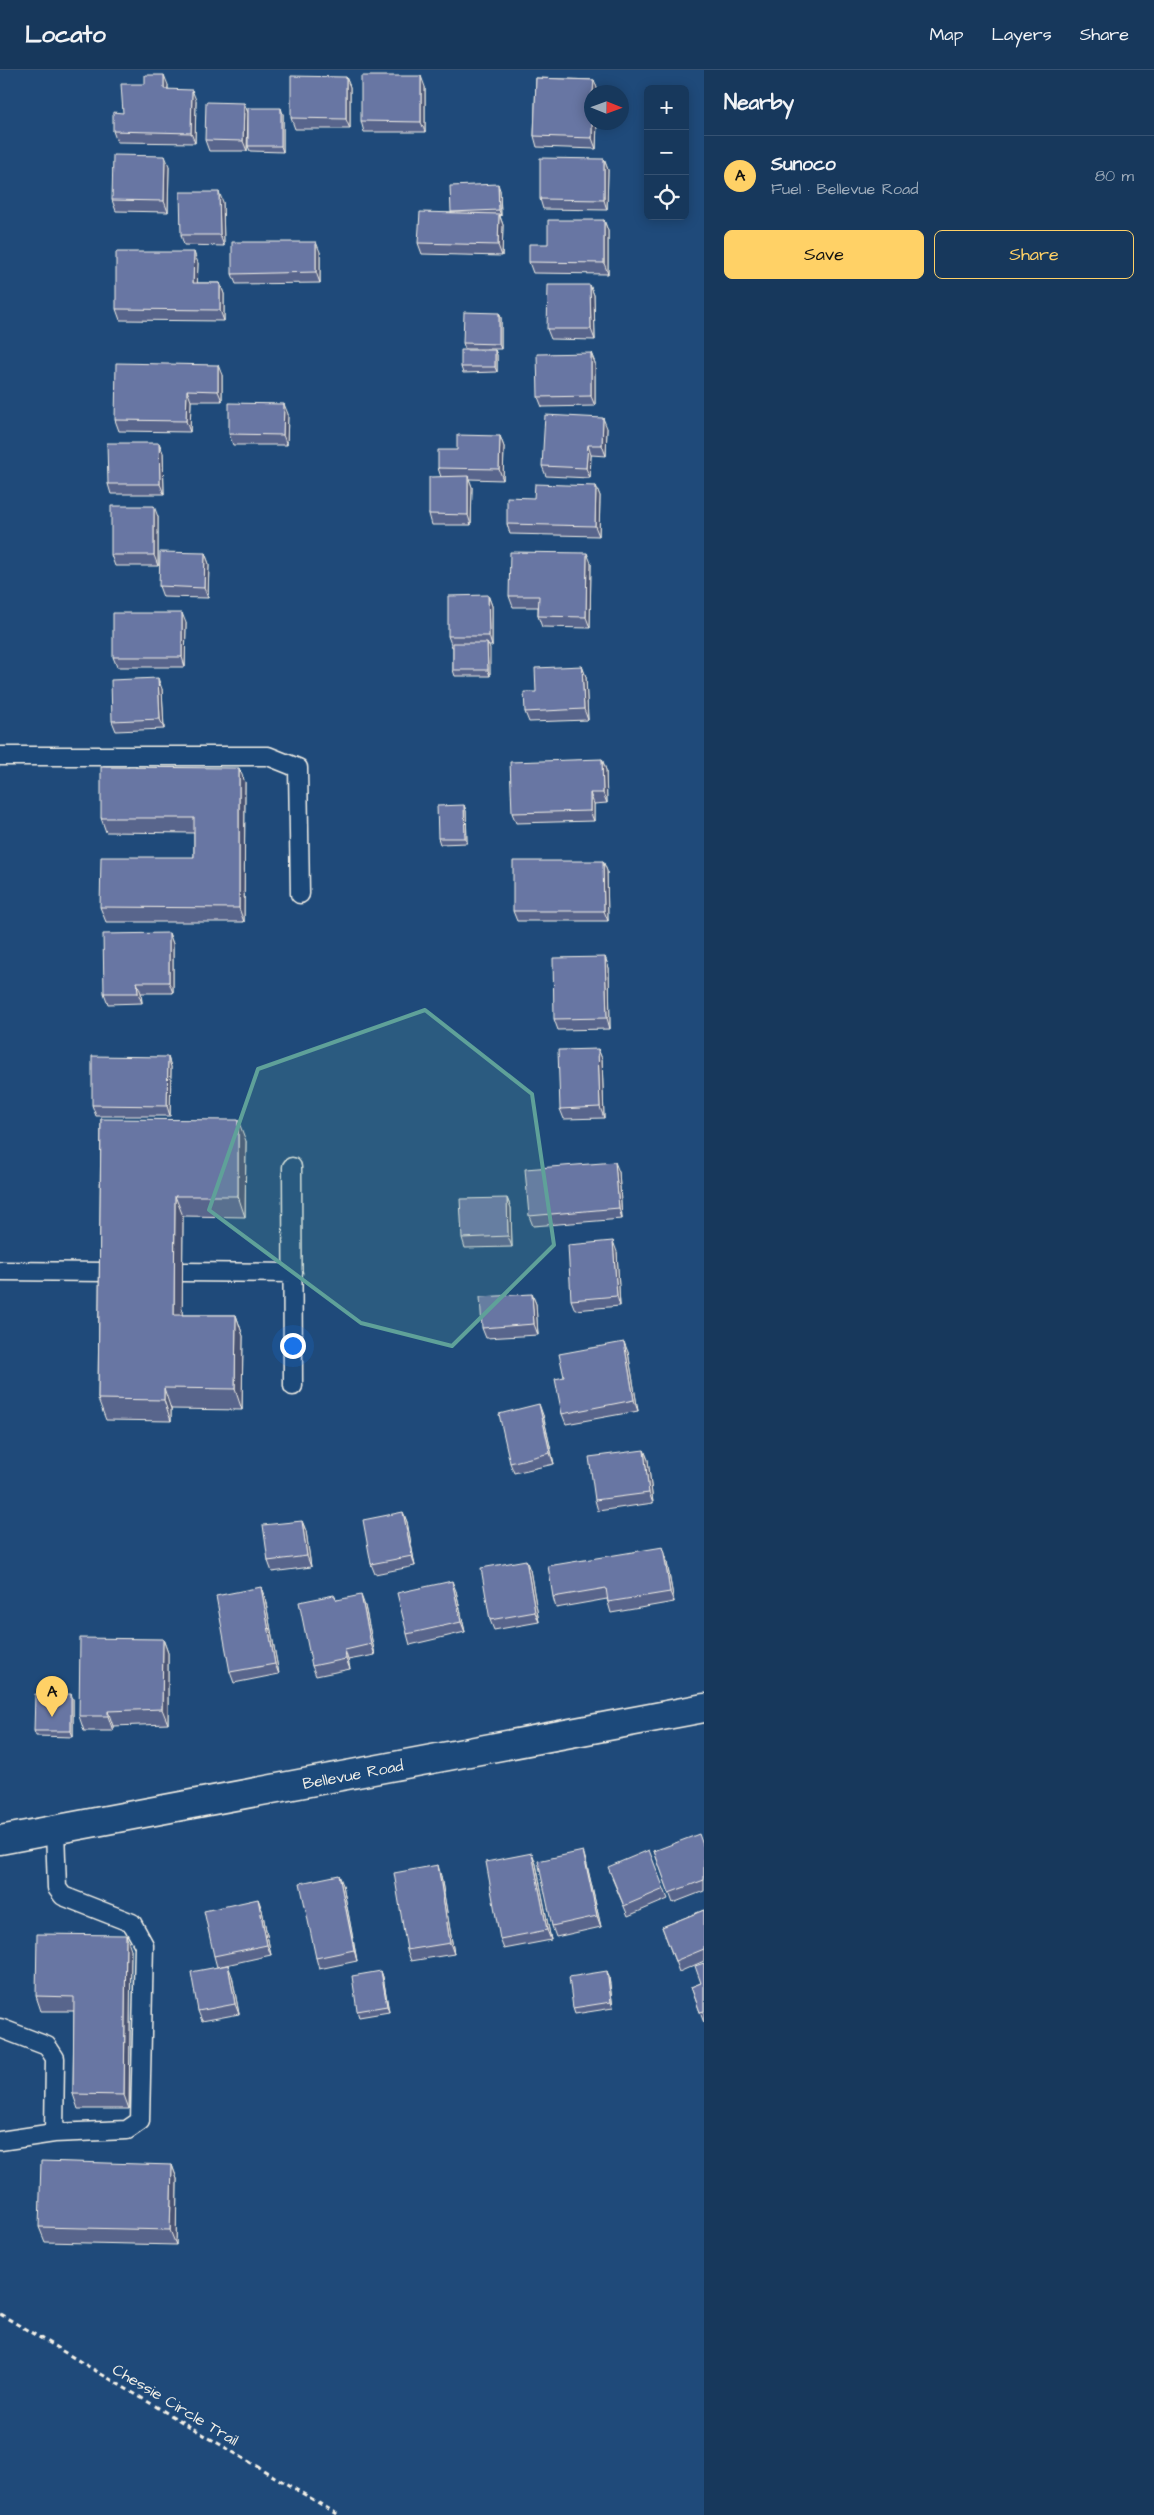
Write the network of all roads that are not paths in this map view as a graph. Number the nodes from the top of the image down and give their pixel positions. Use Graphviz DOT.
graph roads {
  1 [pos="0,756"];
  2 [pos="300,894"];
  3 [pos="292,1167"];
  4 [pos="0,1271"];
  5 [pos="107,1272"];
  6 [pos="183,1272"];
  7 [pos="293,1273"];
  8 [pos="293,1386"];
  9 [pos="704,1708"];
  10 [pos="55,1830"];
  11 [pos="0,1840"];
  12 [pos="0,2028"];
  13 [pos="54,2133"];
  14 [pos="0,2141"];
  1 -- 2 [label="lane"];
  3 -- 7 [label="lane"];
  4 -- 5 [label="lane"];
  6 -- 7 [label="lane"];
  7 -- 8 [label="lane"];
  9 -- 10 [label="street, Bellevue Road"];
  10 -- 11 [label="street, Bellevue Road"];
  10 -- 13 [label="lane"];
  12 -- 13 [label="lane"];
  13 -- 14 [label="lane"];
}
